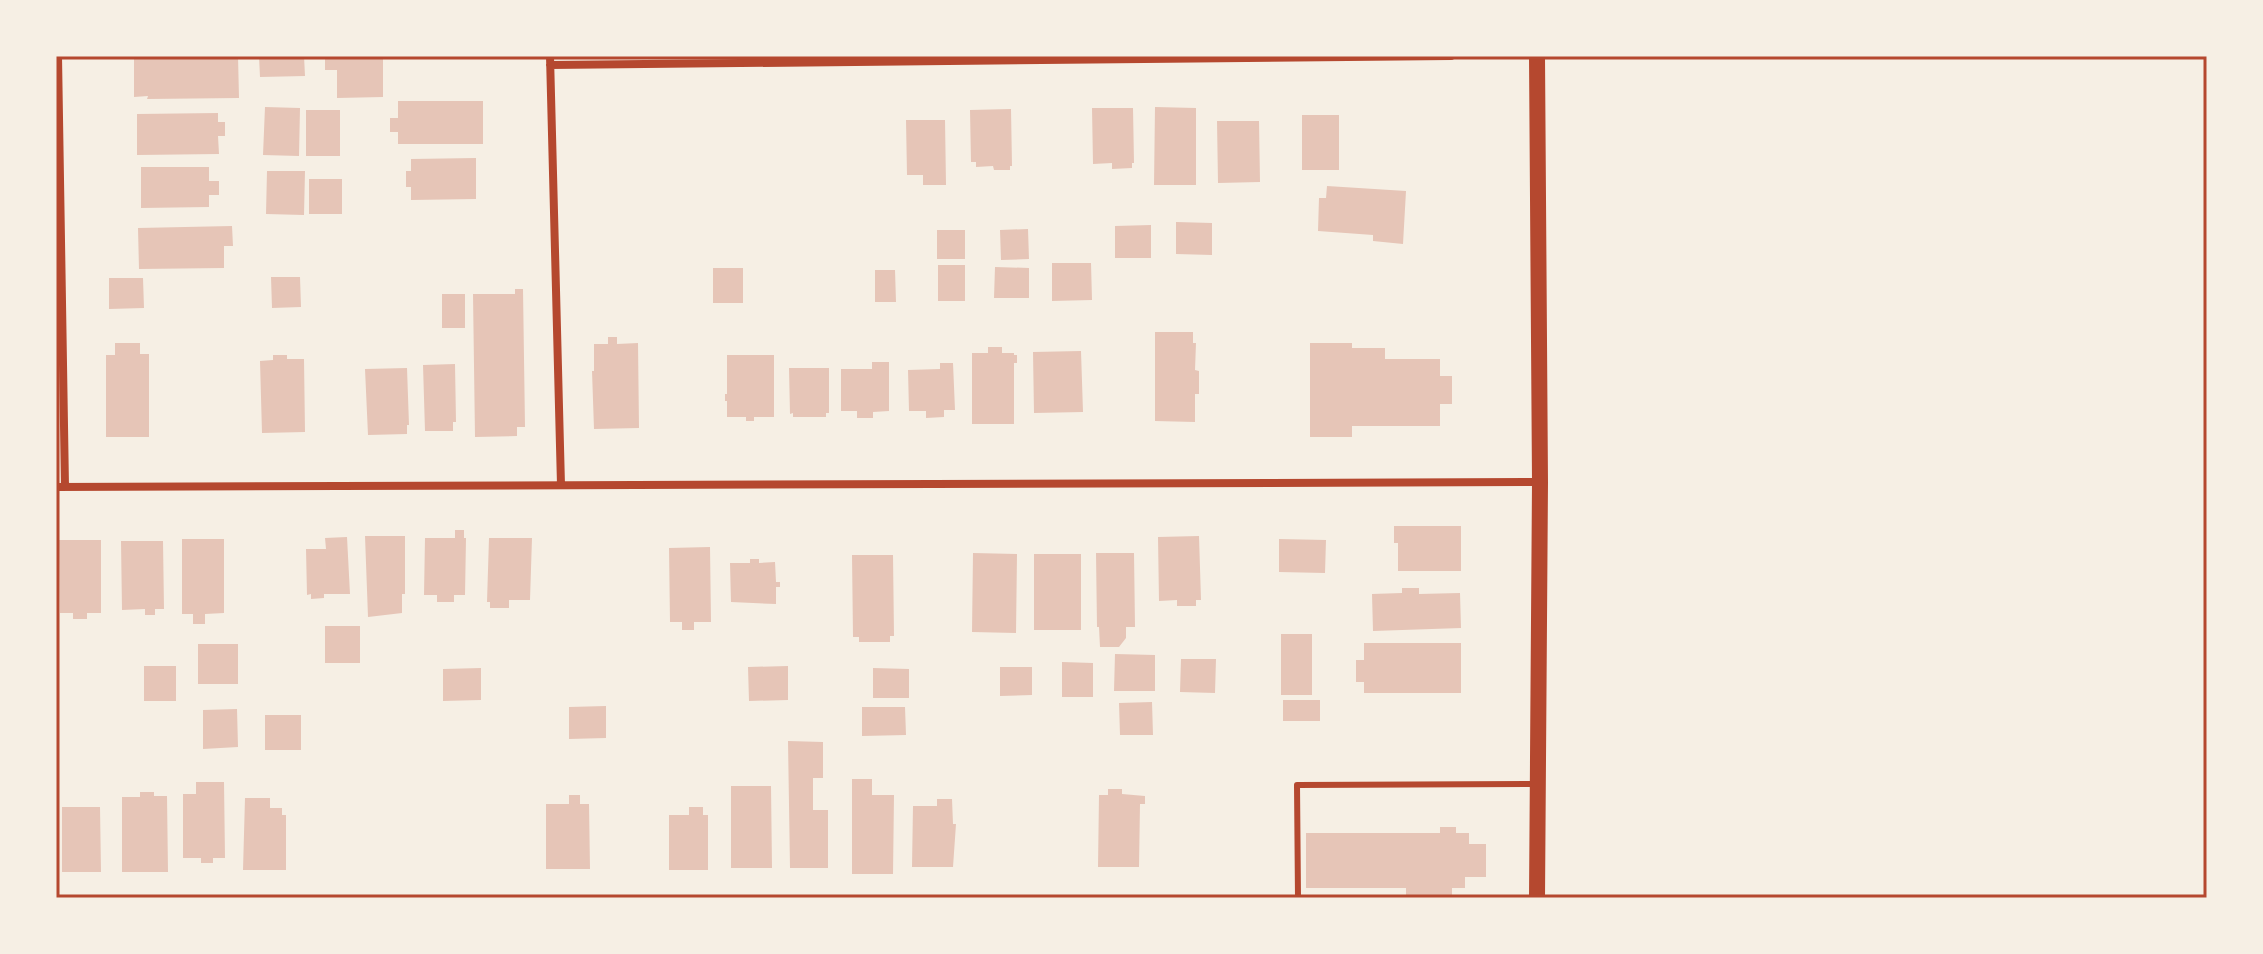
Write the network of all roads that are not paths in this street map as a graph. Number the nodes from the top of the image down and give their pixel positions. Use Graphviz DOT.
graph roads {
  1 [pos="58,56"];
  2 [pos="1451,56"];
  3 [pos="1537,56"];
  4 [pos="550,60"];
  5 [pos="1540,482"];
  6 [pos="561,485"];
  7 [pos="61,487"];
  8 [pos="1538,784"];
  9 [pos="1298,898"];
  10 [pos="1537,898"];
  1 -- 7 [label="street"];
  2 -- 4 [label="street"];
  3 -- 5 [label="main road"];
  4 -- 6 [label="street"];
  5 -- 6 [label="street"];
  5 -- 8 [label="main road"];
  6 -- 7 [label="street"];
  8 -- 9 [label="lane"];
  8 -- 10 [label="main road"];
}
